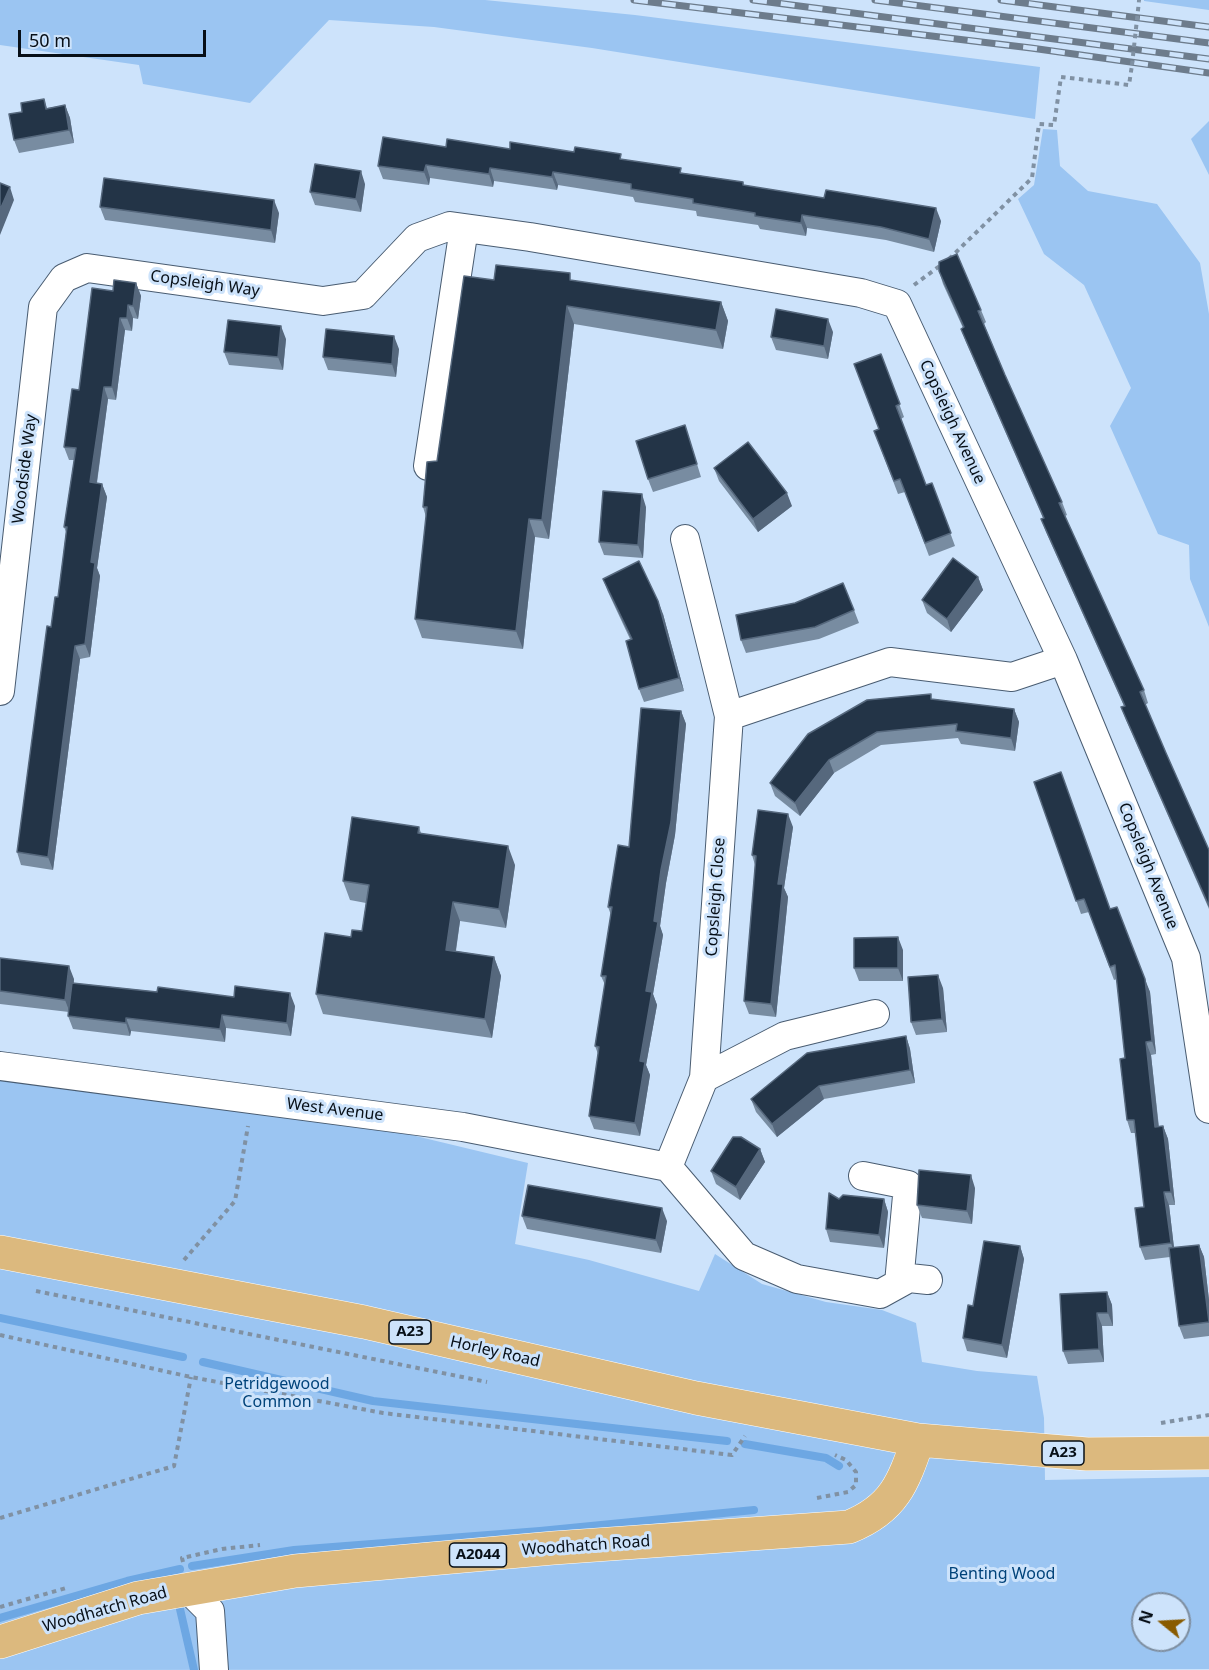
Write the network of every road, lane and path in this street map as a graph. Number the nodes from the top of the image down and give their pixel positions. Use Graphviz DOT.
graph roads {
  1 [pos="1139,0"];
  2 [pos="464,228"];
  3 [pos="87,268"];
  4 [pos="897,304"];
  5 [pos="428,466"];
  6 [pos="685,539"];
  7 [pos="1063,660"];
  8 [pos="0,691"];
  9 [pos="729,716"];
  10 [pos="875,1014"];
  11 [pos="0,1066"];
  12 [pos="704,1078"];
  13 [pos="260,1101"];
  14 [pos="1209,1108"];
  15 [pos="668,1167"];
  16 [pos="863,1176"];
  17 [pos="0,1252"];
  18 [pos="184,1259"];
  19 [pos="195,1261"];
  20 [pos="169,1271"];
  21 [pos="928,1280"];
  22 [pos="899,1283"];
  23 [pos="34,1290"];
  24 [pos="0,1335"];
  25 [pos="191,1377"];
  26 [pos="490,1383"];
  27 [pos="1209,1415"];
  28 [pos="1156,1424"];
  29 [pos="754,1428"];
  30 [pos="734,1433"];
  31 [pos="918,1440"];
  32 [pos="827,1452"];
  33 [pos="1209,1452"];
  34 [pos="815,1498"];
  35 [pos="0,1518"];
  36 [pos="262,1545"];
  37 [pos="187,1588"];
  38 [pos="0,1642"];
  39 [pos="214,1670"];
  1 -- 4 [label="path, bridge"];
  2 -- 3 [label="street, Copsleigh Way"];
  2 -- 4 [label="street"];
  2 -- 5 [label="street"];
  3 -- 8 [label="street, Woodside Way"];
  4 -- 7 [label="street, Copsleigh Avenue"];
  6 -- 9 [label="street, Copsleigh Close"];
  7 -- 9 [label="street"];
  7 -- 14 [label="street, Copsleigh Avenue"];
  9 -- 12 [label="street, Copsleigh Close"];
  10 -- 12 [label="street"];
  11 -- 13 [label="street, West Avenue"];
  12 -- 15 [label="street, Copsleigh Close"];
  13 -- 15 [label="street, West Avenue"];
  13 -- 18 [label="path"];
  15 -- 22 [label="street"];
  16 -- 22 [label="street"];
  17 -- 20 [label="main road, Horley Road / A23"];
  18 -- 19 [label="path"];
  18 -- 20 [label="path"];
  18 -- 20 [label="path"];
  20 -- 29 [label="main road, Horley Road / A23"];
  21 -- 22 [label="street"];
  23 -- 26 [label="path"];
  24 -- 25 [label="path"];
  25 -- 29 [label="path"];
  25 -- 35 [label="path"];
  27 -- 28 [label="path"];
  29 -- 30 [label="path"];
  29 -- 31 [label="main road, Horley Road / A23"];
  31 -- 33 [label="main road, A23"];
  31 -- 37 [label="main road, Woodhatch Road / A2044"];
  32 -- 34 [label="path"];
  36 -- 37 [label="path"];
  37 -- 38 [label="main road, Woodhatch Road / A2044"];
  37 -- 39 [label="street"];
}
